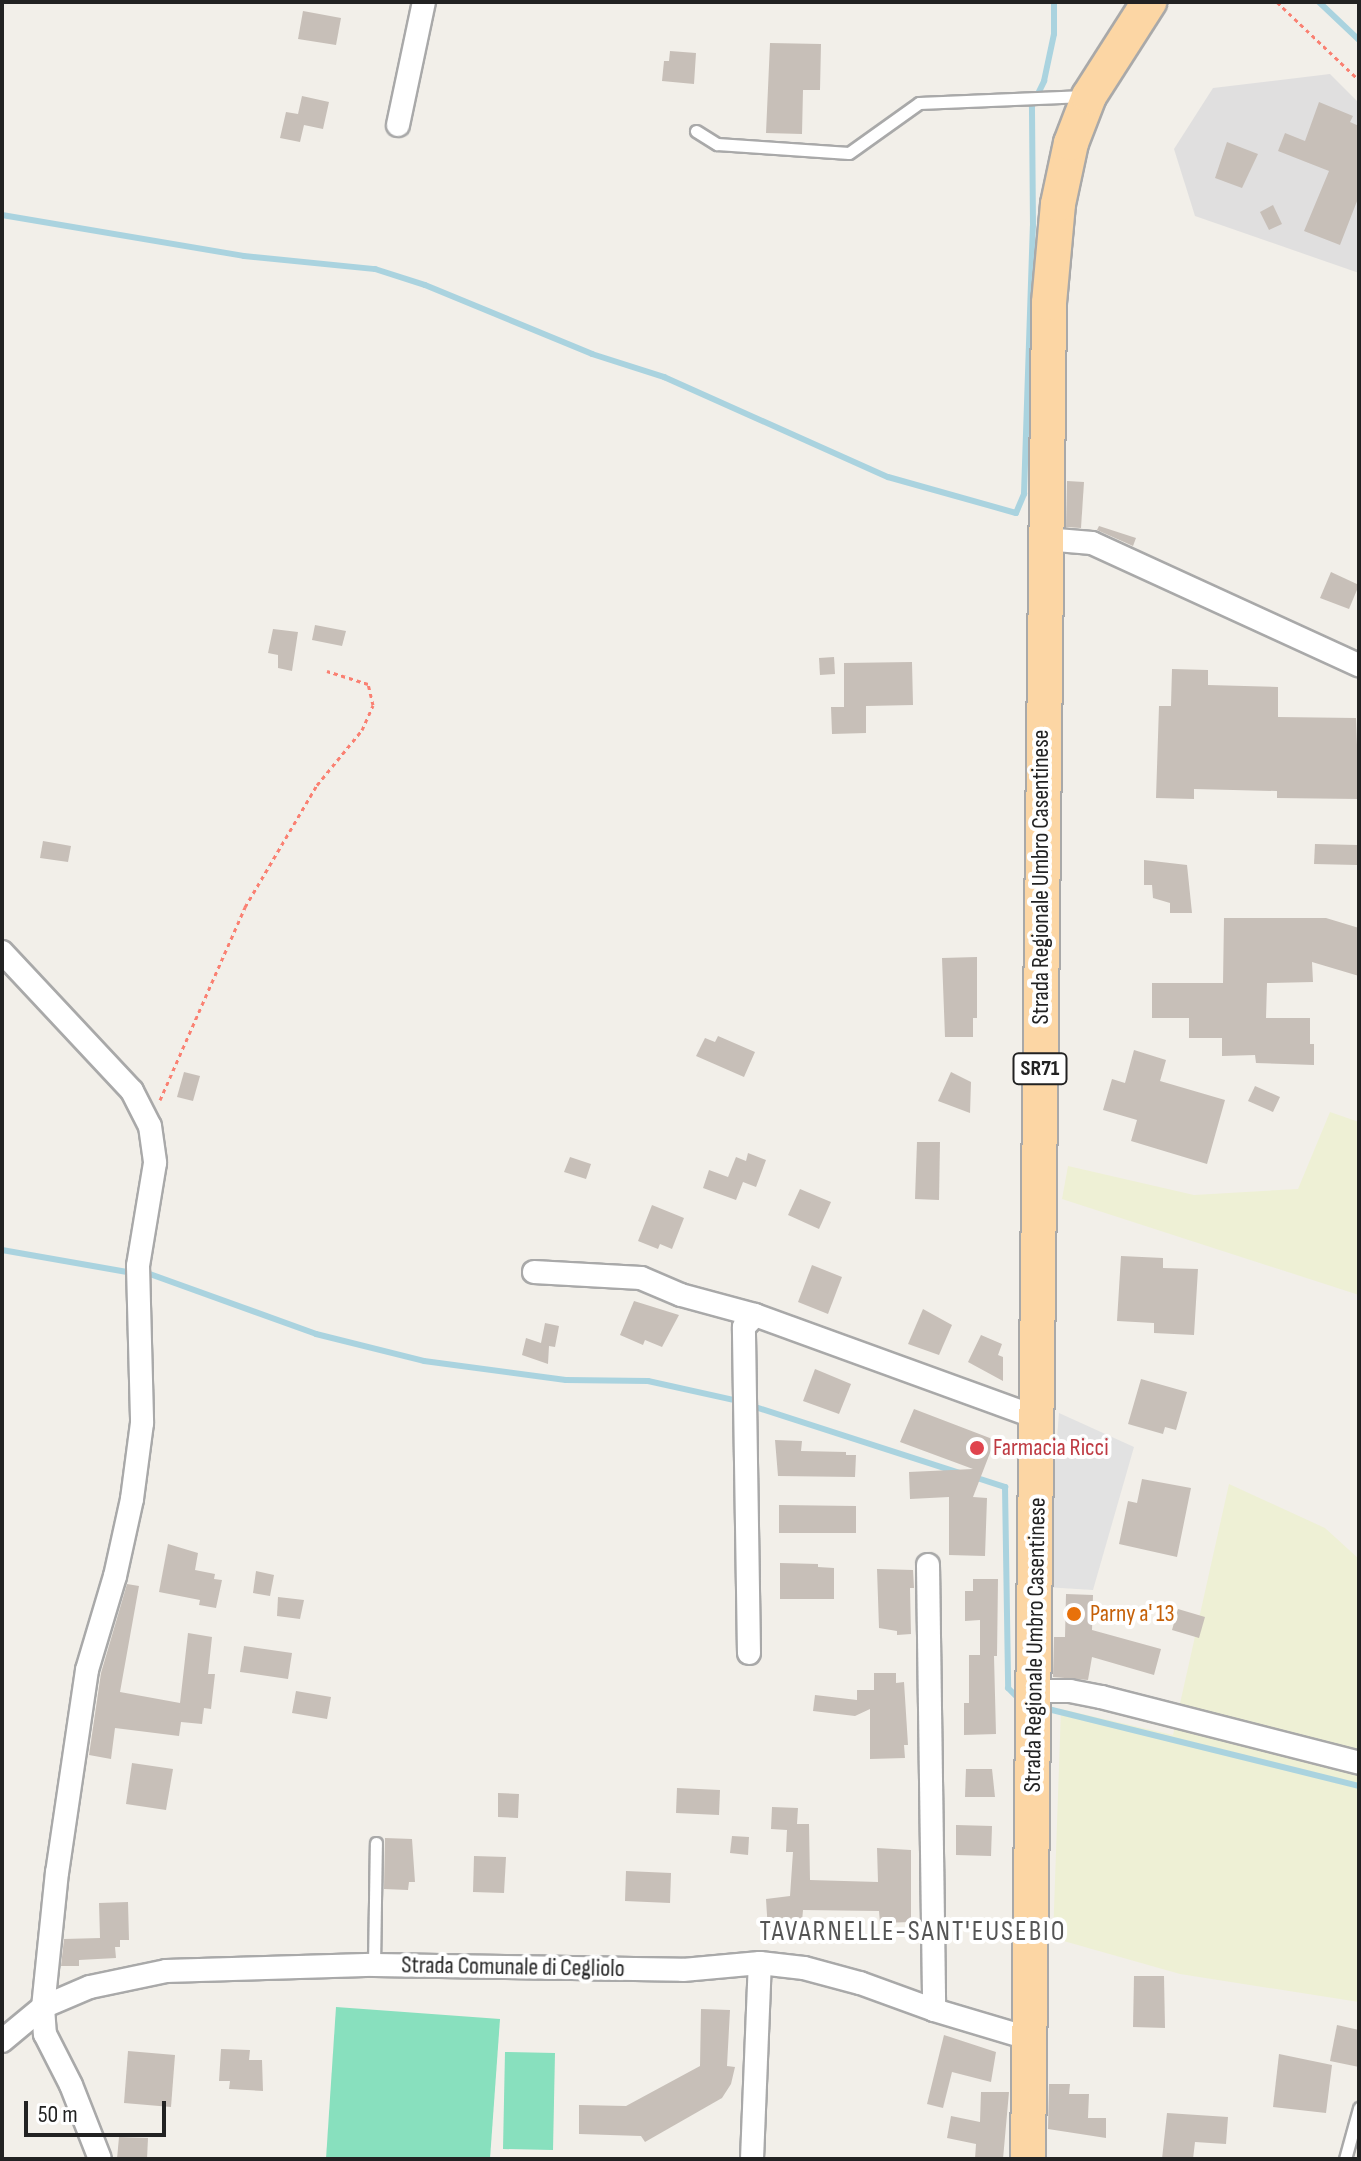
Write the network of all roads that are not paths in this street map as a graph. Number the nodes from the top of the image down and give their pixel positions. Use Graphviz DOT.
graph roads {
  1 [pos="424,2"];
  2 [pos="1149,2"];
  3 [pos="1089,96"];
  4 [pos="398,125"];
  5 [pos="696,131"];
  6 [pos="1045,539"];
  7 [pos="1359,665"];
  8 [pos="2,952"];
  9 [pos="534,1272"];
  10 [pos="755,1315"];
  11 [pos="1038,1418"];
  12 [pos="928,1565"];
  13 [pos="749,1653"];
  14 [pos="1034,1691"];
  15 [pos="1359,1763"];
  16 [pos="376,1843"];
  17 [pos="760,1963"];
  18 [pos="374,1965"];
  19 [pos="43,2007"];
  20 [pos="934,2010"];
  21 [pos="12,2021"];
  22 [pos="1031,2039"];
  23 [pos="2,2041"];
  24 [pos="1359,2108"];
  25 [pos="100,2159"];
  26 [pos="752,2159"];
  27 [pos="1028,2159"];
  28 [pos="1345,2159"];
  1 -- 4 [label="street"];
  2 -- 3 [label="main road, Strada Regionale Umbro Casentinese / SR71"];
  3 -- 5 [label="lane"];
  3 -- 6 [label="main road, Strada Regionale Umbro Casentinese / SR71"];
  6 -- 7 [label="street"];
  6 -- 11 [label="main road, Strada Regionale Umbro Casentinese / SR71"];
  8 -- 19 [label="street"];
  9 -- 10 [label="street"];
  10 -- 11 [label="street"];
  10 -- 13 [label="street"];
  11 -- 14 [label="main road, Strada Regionale Umbro Casentinese / SR71"];
  12 -- 20 [label="street"];
  14 -- 15 [label="street"];
  14 -- 22 [label="main road, Strada Regionale Umbro Casentinese / SR71"];
  16 -- 18 [label="lane"];
  17 -- 18 [label="street, Strada Comunale di Cegliolo"];
  17 -- 20 [label="street, Strada Comunale di Cegliolo"];
  17 -- 26 [label="street"];
  18 -- 19 [label="street, Strada Comunale di Cegliolo"];
  19 -- 21 [label="street, Strada Comunale di Cegliolo"];
  19 -- 25 [label="street"];
  20 -- 22 [label="street, Strada Comunale di Cegliolo"];
  21 -- 23 [label="street, Strada Comunale di Cegliolo"];
  22 -- 27 [label="main road, Strada Regionale Umbro Casentinese / SR71"];
  24 -- 28 [label="lane"];
}
